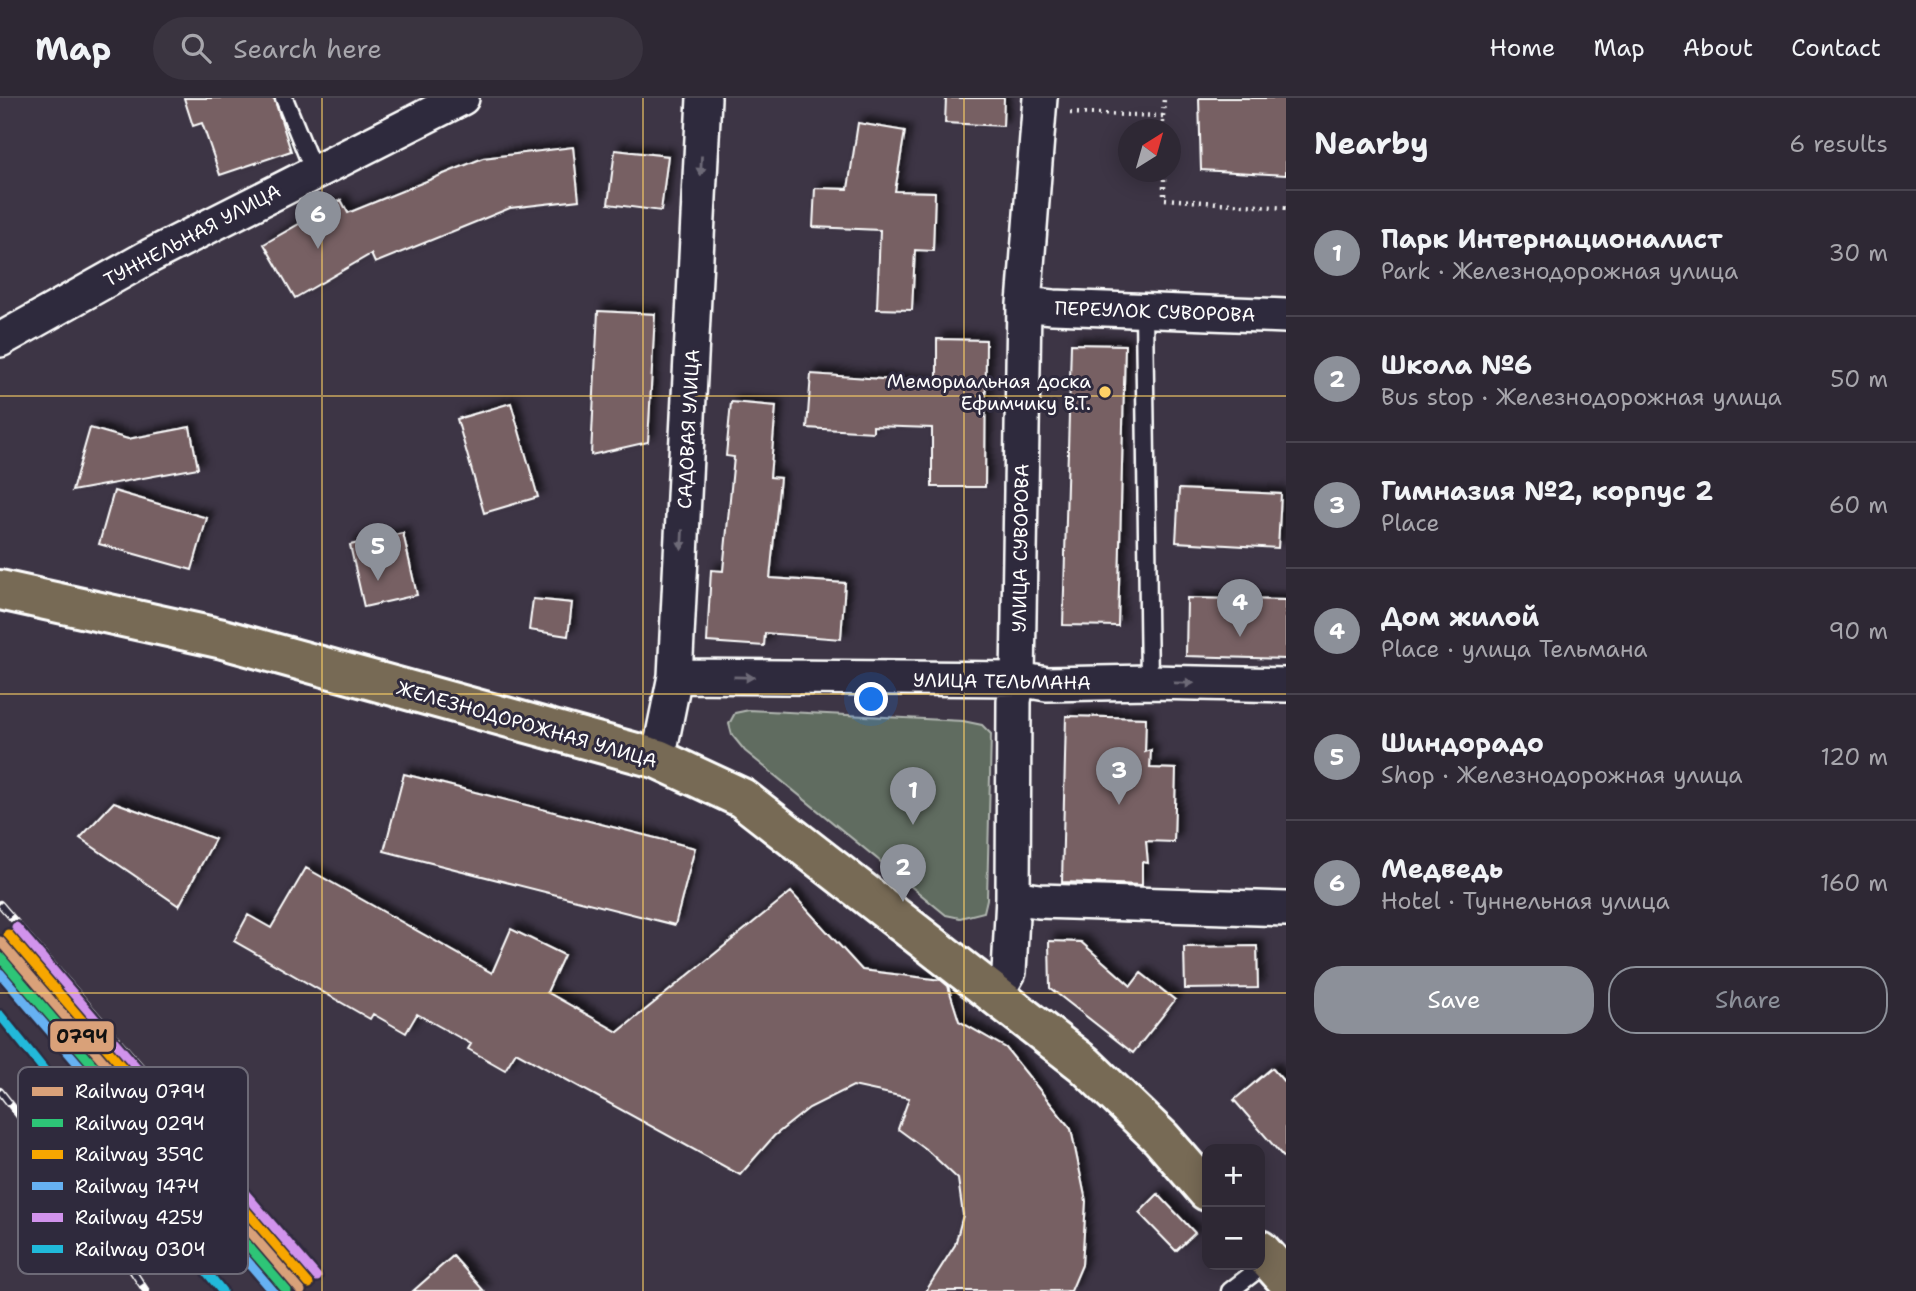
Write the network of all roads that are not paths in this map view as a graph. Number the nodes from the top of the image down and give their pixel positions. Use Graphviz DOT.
graph roads {
  1 [pos="284,98"];
  2 [pos="462,98"];
  3 [pos="705,98"];
  4 [pos="1054,105"];
  5 [pos="314,172"];
  6 [pos="1024,304"];
  7 [pos="1144,311"];
  8 [pos="1286,316"];
  9 [pos="0,340"];
  10 [pos="0,590"];
  11 [pos="676,676"];
  12 [pos="1018,679"];
  13 [pos="1149,682"];
  14 [pos="1286,685"];
  15 [pos="658,759"];
  16 [pos="1013,897"];
  17 [pos="1286,909"];
  18 [pos="996,995"];
  19 [pos="1202,1185"];
  20 [pos="1272,1263"];
  21 [pos="1230,1291"];
  1 -- 5 [label="lane"];
  2 -- 5 [label="street, ТУННЕЛЬНАЯ УЛИЦА"];
  3 -- 11 [label="street, САДОВАЯ УЛИЦА, one-way"];
  4 -- 6 [label="street, УЛИЦА СУВОРОВА"];
  5 -- 9 [label="street, ТУННЕЛЬНАЯ УЛИЦА"];
  6 -- 7 [label="street, ПЕРЕУЛОК СУВОРОВА"];
  6 -- 12 [label="street, УЛИЦА СУВОРОВА"];
  7 -- 8 [label="street, ПЕРЕУЛОК СУВОРОВА"];
  7 -- 13 [label="lane"];
  10 -- 15 [label="highway, ЖЕЛЕЗНОДОРОЖНАЯ УЛИЦА"];
  11 -- 12 [label="street, УЛИЦА ТЕЛЬМАНА, one-way"];
  11 -- 15 [label="street, САДОВАЯ УЛИЦА"];
  12 -- 13 [label="street, УЛИЦА ТЕЛЬМАНА"];
  12 -- 16 [label="street, УЛИЦА СУВОРОВА"];
  13 -- 14 [label="street, УЛИЦА ТЕЛЬМАНА, one-way"];
  15 -- 18 [label="highway, ЖЕЛЕЗНОДОРОЖНАЯ УЛИЦА"];
  16 -- 17 [label="street"];
  16 -- 18 [label="street, УЛИЦА СУВОРОВА"];
  18 -- 19 [label="highway, ЖЕЛЕЗНОДОРОЖНАЯ УЛИЦА"];
  20 -- 21 [label="lane"];
}
